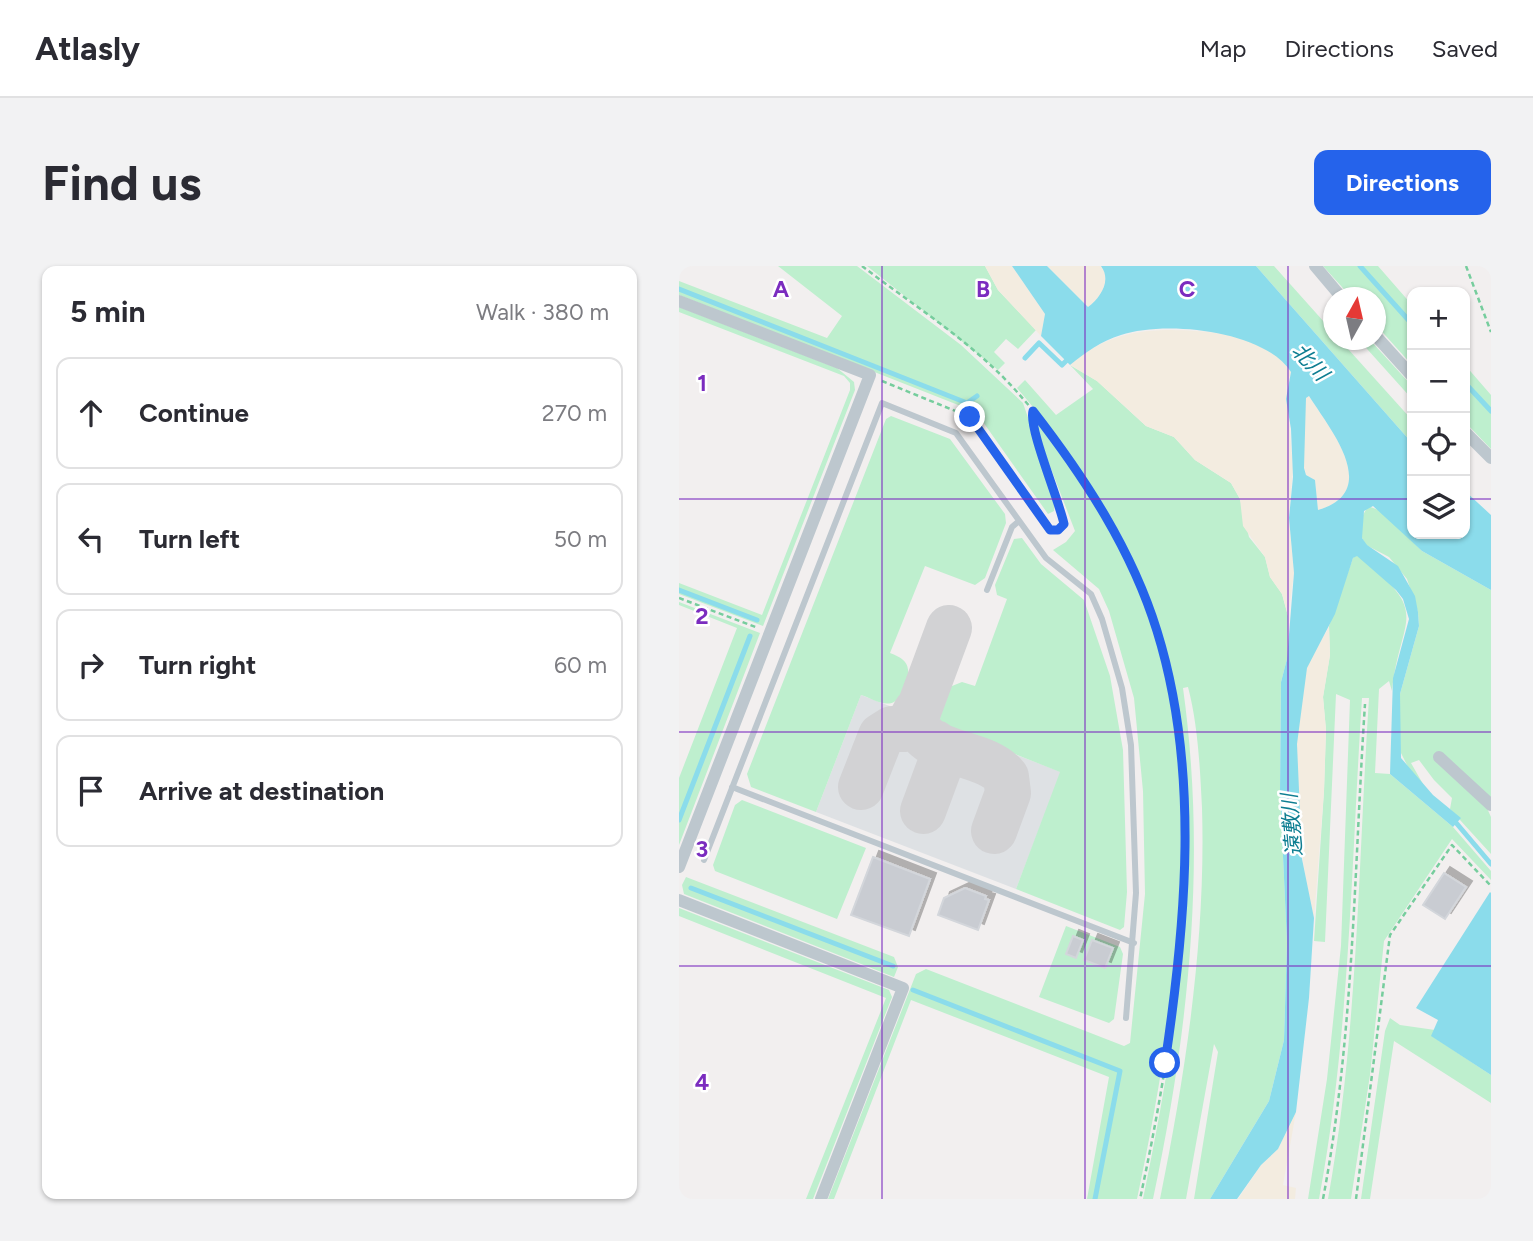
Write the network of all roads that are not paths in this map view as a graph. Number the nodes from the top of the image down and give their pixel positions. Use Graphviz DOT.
graph roads {
  1 [pos="1314,266"];
  2 [pos="1332,287"];
  3 [pos="679,301"];
  4 [pos="1386,347"];
  5 [pos="1407,370"];
  6 [pos="1470,437"];
  7 [pos="1491,458"];
  8 [pos="1019,521"];
  9 [pos="986,590"];
  10 [pos="1439,757"];
  11 [pos="732,788"];
  12 [pos="1491,805"];
  13 [pos="704,860"];
  14 [pos="679,867"];
  15 [pos="679,900"];
  16 [pos="1134,943"];
  17 [pos="1126,1018"];
  18 [pos="821,1199"];
  1 -- 2 [label="street"];
  3 -- 14 [label="street"];
  4 -- 5 [label="street"];
  6 -- 7 [label="street"];
  8 -- 9 [label="lane"];
  8 -- 11 [label="lane"];
  8 -- 16 [label="lane"];
  10 -- 12 [label="street"];
  11 -- 13 [label="lane"];
  11 -- 16 [label="lane"];
  15 -- 18 [label="street"];
  16 -- 17 [label="lane"];
}
